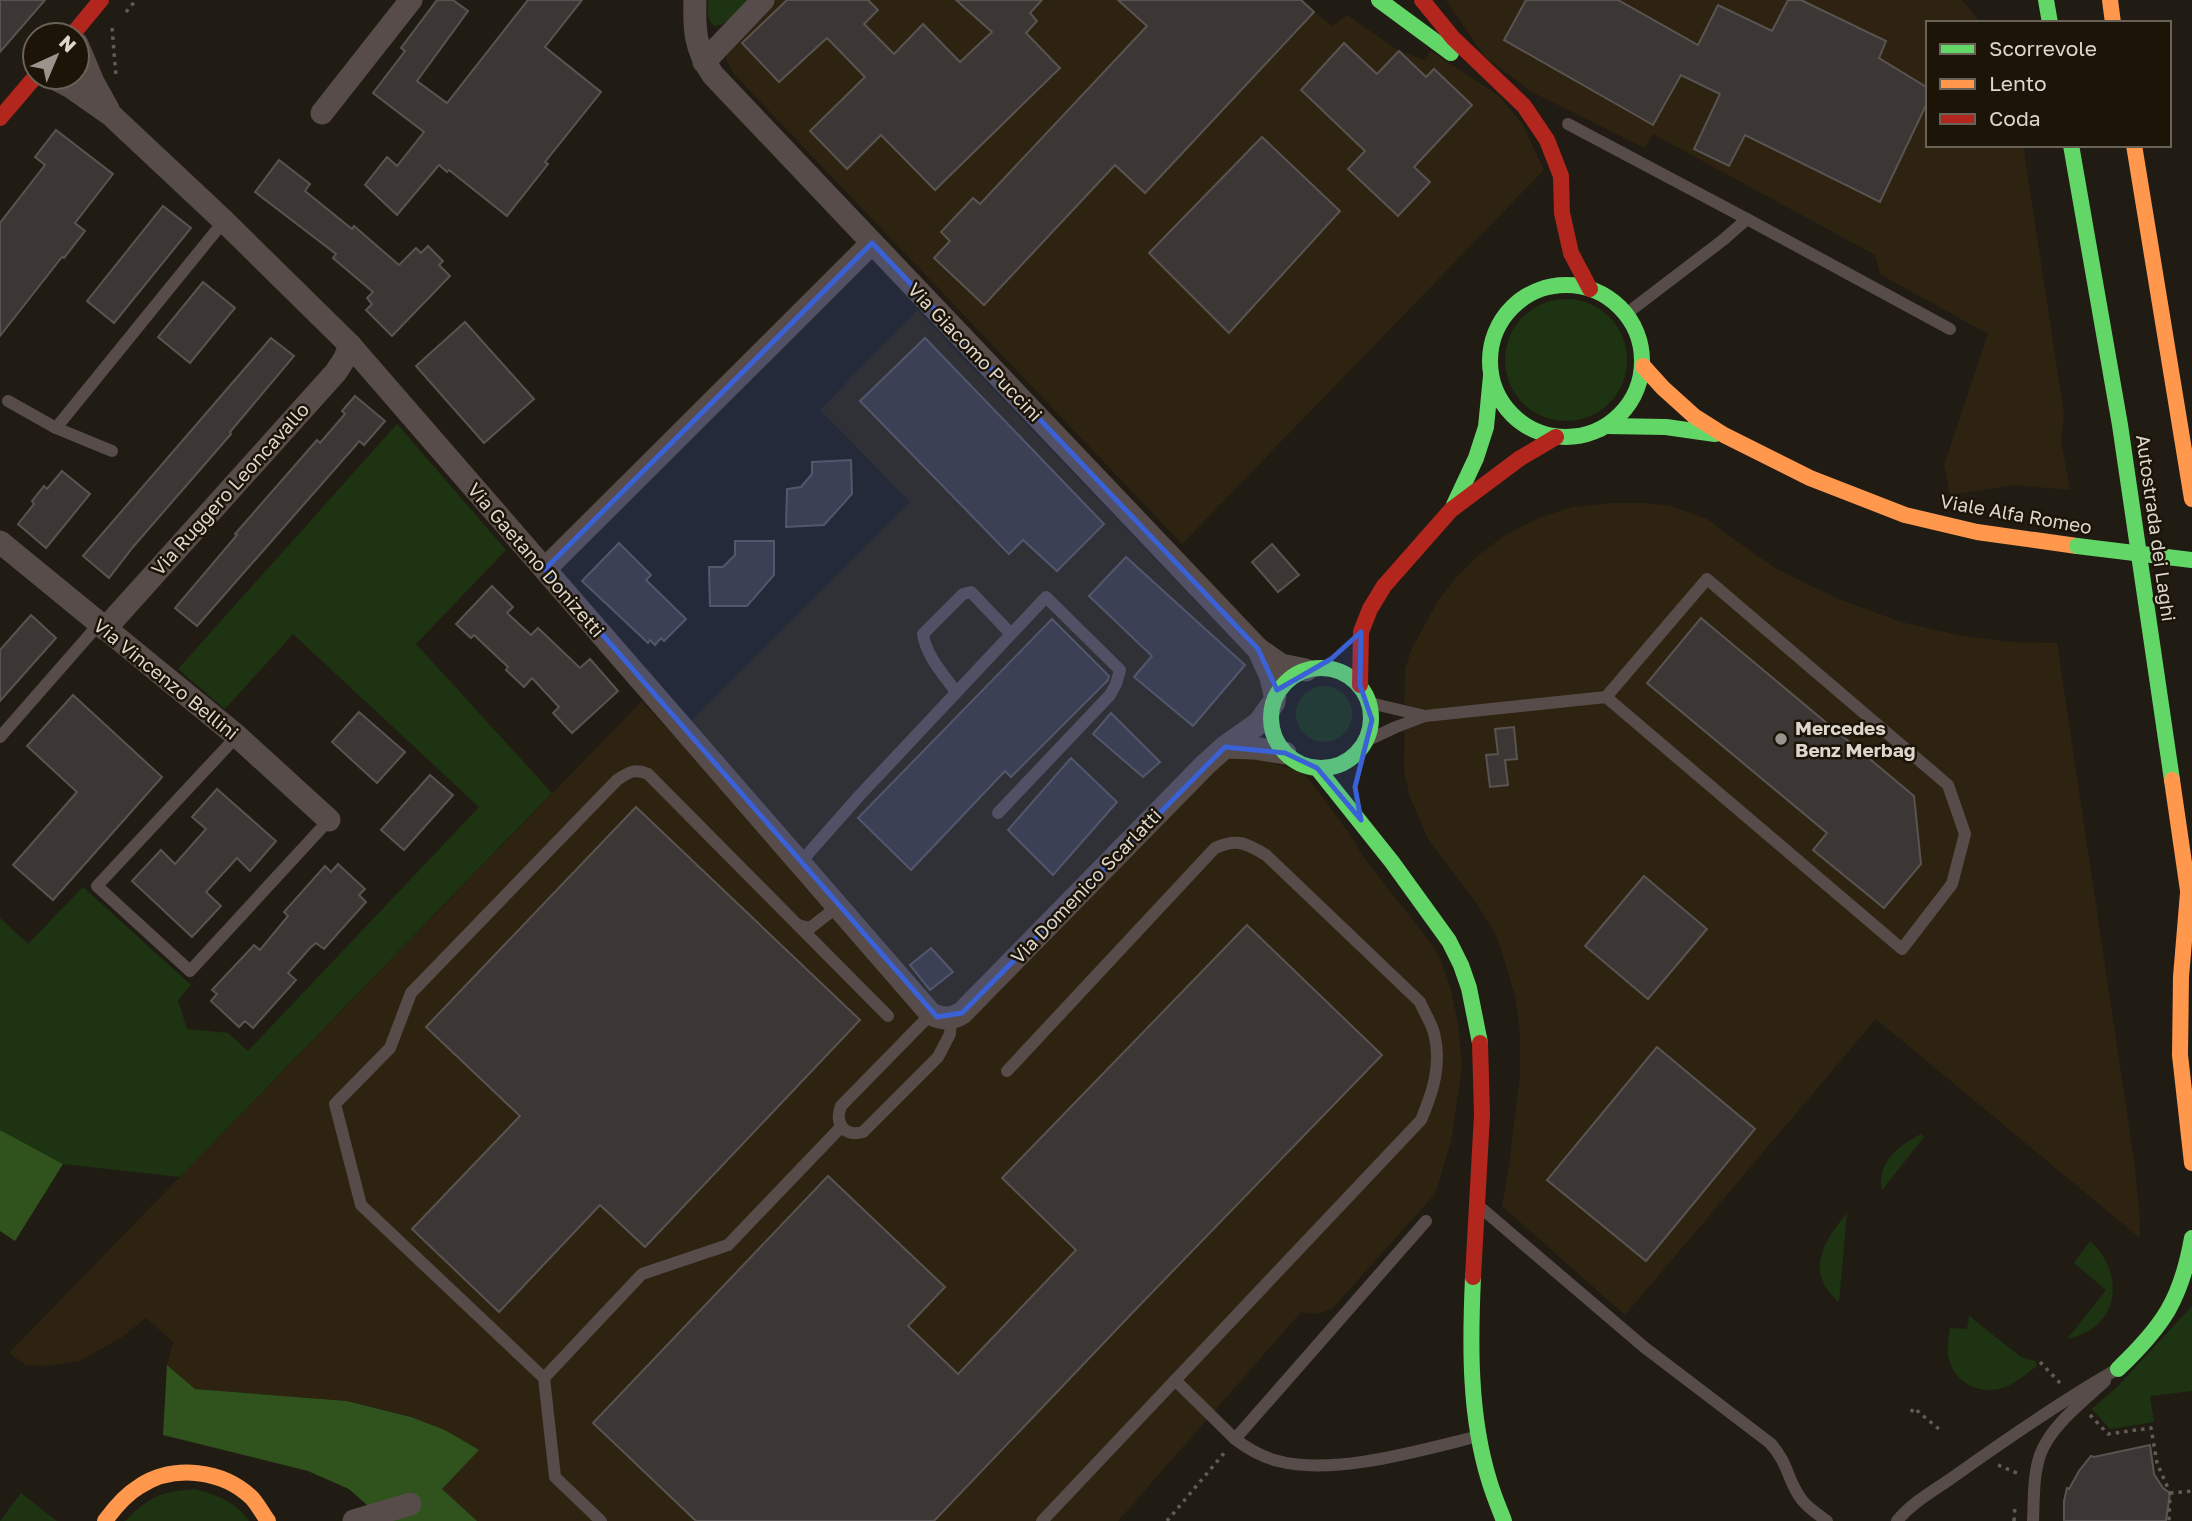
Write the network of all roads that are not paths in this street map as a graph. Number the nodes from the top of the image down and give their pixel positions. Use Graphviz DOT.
graph roads {
  1 [pos="102,0"];
  2 [pos="411,0"];
  3 [pos="695,0"];
  4 [pos="763,0"];
  5 [pos="1379,0"];
  6 [pos="1422,0"];
  7 [pos="2046,0"];
  8 [pos="2110,0"];
  9 [pos="84,21"];
  10 [pos="2050,21"];
  11 [pos="2113,21"];
  12 [pos="704,62"];
  13 [pos="91,77"];
  14 [pos="1503,86"];
  15 [pos="24,91"];
  16 [pos="78,91"];
  17 [pos="322,113"];
  18 [pos="111,115"];
  19 [pos="0,118"];
  20 [pos="1568,124"];
  21 [pos="2071,147"];
  22 [pos="2134,147"];
  23 [pos="1562,213"];
  24 [pos="1747,219"];
  25 [pos="224,221"];
  26 [pos="872,243"];
  27 [pos="1552,247"];
  28 [pos="1540,277"];
  29 [pos="1590,289"];
  30 [pos="1525,297"];
  31 [pos="1626,314"];
  32 [pos="1950,329"];
  33 [pos="350,345"];
  34 [pos="1643,366"];
  35 [pos="1491,372"];
  36 [pos="8,401"];
  37 [pos="1607,426"];
  38 [pos="57,428"];
  39 [pos="1724,435"];
  40 [pos="1556,437"];
  41 [pos="112,451"];
  42 [pos="2192,499"];
  43 [pos="1451,510"];
  44 [pos="0,542"];
  45 [pos="2192,560"];
  46 [pos="545,569"];
  47 [pos="102,627"];
  48 [pos="1361,632"];
  49 [pos="1011,634"];
  50 [pos="1258,649"];
  51 [pos="1311,669"];
  52 [pos="1360,685"];
  53 [pos="956,692"];
  54 [pos="1606,697"];
  55 [pos="1275,699"];
  56 [pos="1370,703"];
  57 [pos="1425,716"];
  58 [pos="237,736"];
  59 [pos="0,737"];
  60 [pos="1363,746"];
  61 [pos="1225,747"];
  62 [pos="1285,753"];
  63 [pos="1317,768"];
  64 [pos="998,813"];
  65 [pos="329,820"];
  66 [pos="1361,820"];
  67 [pos="799,864"];
  68 [pos="2188,892"];
  69 [pos="837,906"];
  70 [pos="2192,918"];
  71 [pos="798,925"];
  72 [pos="888,1016"];
  73 [pos="942,1017"];
  74 [pos="1007,1071"];
  75 [pos="841,1127"];
  76 [pos="2192,1163"];
  77 [pos="1477,1205"];
  78 [pos="1426,1221"];
  79 [pos="2192,1238"];
  80 [pos="2118,1369"];
  81 [pos="544,1378"];
  82 [pos="1175,1380"];
  83 [pos="2076,1400"];
  84 [pos="1479,1436"];
  85 [pos="1235,1439"];
  86 [pos="410,1504"];
  87 [pos="265,1516"];
  88 [pos="105,1521"];
  89 [pos="289,1521"];
  90 [pos="354,1521"];
  91 [pos="601,1521"];
  92 [pos="1042,1521"];
  93 [pos="1504,1521"];
  94 [pos="1827,1521"];
  95 [pos="1897,1521"];
  96 [pos="2033,1521"];
  1 -- 9 [label="main road"];
  2 -- 17 [label="street"];
  3 -- 12 [label="street, Via Giacomo Puccini"];
  4 -- 12 [label="street"];
  5 -- 14 [label="main road"];
  6 -- 14 [label="main road"];
  7 -- 10 [label="main road"];
  8 -- 11 [label="main road"];
  12 -- 26 [label="street, Via Giacomo Puccini"];
  13 -- 18 [label="street, Via Gaetano Donizetti"];
  14 -- 23 [label="main road"];
  15 -- 19 [label="main road"];
  16 -- 18 [label="street, Via Gaetano Donizetti"];
  18 -- 25 [label="street, Via Gaetano Donizetti"];
  20 -- 24 [label="lane"];
  21 -- 68 [label="main road, Autostrada dei Laghi"];
  22 -- 42 [label="main road, Autostrada dei Laghi"];
  23 -- 27 [label="main road"];
  23 -- 29 [label="main road"];
  24 -- 31 [label="lane"];
  24 -- 32 [label="lane"];
  25 -- 33 [label="street, Via Gaetano Donizetti"];
  25 -- 38 [label="lane"];
  26 -- 46 [label="street"];
  26 -- 50 [label="street, Via Giacomo Puccini"];
  28 -- 30 [label="main road"];
  29 -- 30 [label="main road"];
  29 -- 31 [label="main road"];
  30 -- 35 [label="main road"];
  31 -- 34 [label="main road"];
  33 -- 46 [label="street, Via Gaetano Donizetti"];
  33 -- 47 [label="street, Via Ruggero Leoncavallo"];
  34 -- 37 [label="main road"];
  34 -- 39 [label="main road, Viale Alfa Romeo"];
  35 -- 40 [label="main road"];
  35 -- 43 [label="main road"];
  36 -- 38 [label="lane"];
  37 -- 39 [label="main road, Viale Alfa Romeo"];
  37 -- 40 [label="main road"];
  38 -- 41 [label="lane"];
  39 -- 45 [label="main road, Viale Alfa Romeo, bridge"];
  40 -- 43 [label="main road"];
  43 -- 48 [label="main road"];
  44 -- 47 [label="street, Via Vincenzo Bellini"];
  46 -- 67 [label="street, Via Gaetano Donizetti"];
  47 -- 58 [label="street, Via Vincenzo Bellini"];
  47 -- 59 [label="lane"];
  48 -- 51 [label="main road"];
  48 -- 52 [label="main road"];
  49 -- 53 [label="lane"];
  49 -- 53 [label="lane"];
  49 -- 64 [label="lane"];
  50 -- 51 [label="street"];
  50 -- 55 [label="street, Via Giacomo Puccini"];
  51 -- 52 [label="main road"];
  51 -- 55 [label="main road"];
  52 -- 56 [label="main road"];
  53 -- 67 [label="lane"];
  54 -- 54 [label="lane"];
  54 -- 57 [label="lane"];
  55 -- 61 [label="street, Via Domenico Scarlatti"];
  55 -- 62 [label="main road"];
  56 -- 57 [label="lane"];
  56 -- 60 [label="main road"];
  57 -- 60 [label="lane"];
  58 -- 65 [label="street, Via Vincenzo Bellini"];
  58 -- 65 [label="lane"];
  60 -- 63 [label="main road"];
  60 -- 66 [label="main road"];
  61 -- 62 [label="street"];
  61 -- 73 [label="street, Via Domenico Scarlatti"];
  62 -- 63 [label="main road"];
  63 -- 66 [label="main road"];
  66 -- 77 [label="main road"];
  67 -- 69 [label="street, Via Gaetano Donizetti"];
  68 -- 70 [label="main road, Autostrada dei Laghi"];
  68 -- 76 [label="main road"];
  69 -- 71 [label="lane"];
  69 -- 73 [label="street, Via Gaetano Donizetti"];
  71 -- 72 [label="lane"];
  71 -- 81 [label="lane"];
  73 -- 75 [label="lane"];
  73 -- 75 [label="lane"];
  74 -- 82 [label="lane"];
  75 -- 81 [label="lane"];
  77 -- 84 [label="main road"];
  77 -- 94 [label="lane"];
  78 -- 85 [label="lane"];
  79 -- 80 [label="main road"];
  80 -- 83 [label="lane"];
  81 -- 91 [label="lane"];
  82 -- 85 [label="lane"];
  82 -- 92 [label="lane"];
  83 -- 95 [label="lane"];
  83 -- 96 [label="lane"];
  84 -- 85 [label="lane"];
  84 -- 93 [label="main road"];
  86 -- 90 [label="street"];
  87 -- 88 [label="main road"];
  87 -- 89 [label="street"];
}
